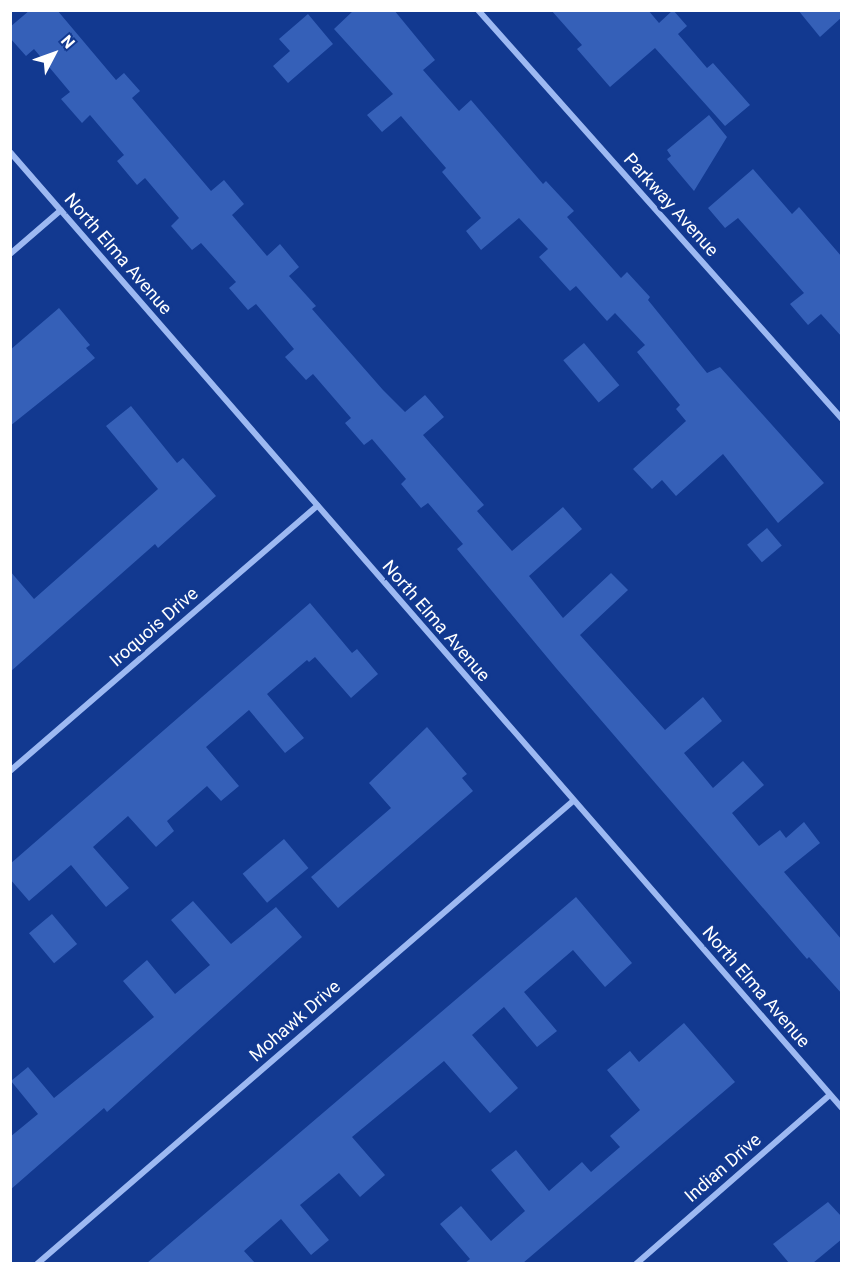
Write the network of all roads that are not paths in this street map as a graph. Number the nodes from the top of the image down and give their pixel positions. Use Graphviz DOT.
graph roads {
  1 [pos="478,10"];
  2 [pos="10,152"];
  3 [pos="61,210"];
  4 [pos="10,254"];
  5 [pos="842,419"];
  6 [pos="317,506"];
  7 [pos="10,771"];
  8 [pos="573,801"];
  9 [pos="830,1095"];
  10 [pos="842,1108"];
  11 [pos="37,1263"];
  12 [pos="636,1263"];
  1 -- 5 [label="street, Parkway Avenue"];
  2 -- 3 [label="street, North Elma Avenue"];
  3 -- 4 [label="street"];
  3 -- 6 [label="street, North Elma Avenue"];
  6 -- 7 [label="street, Iroquois Drive"];
  6 -- 8 [label="street, North Elma Avenue"];
  8 -- 9 [label="street, North Elma Avenue"];
  8 -- 11 [label="street, Mohawk Drive"];
  9 -- 10 [label="street, North Elma Avenue"];
  9 -- 12 [label="street, Indian Drive"];
}
